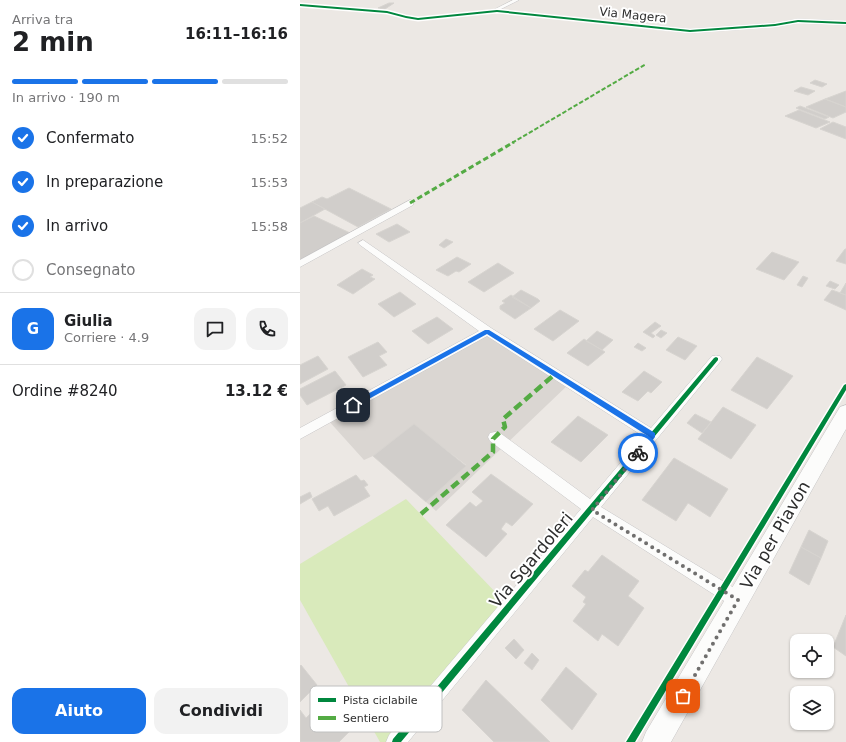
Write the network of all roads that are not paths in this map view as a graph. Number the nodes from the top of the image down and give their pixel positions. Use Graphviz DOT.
graph roads {
  1 [pos="517,0"];
  2 [pos="300,5"];
  3 [pos="494,11"];
  4 [pos="846,23"];
  5 [pos="410,203"];
  6 [pos="363,243"];
  7 [pos="300,264"];
  8 [pos="487,331"];
  9 [pos="716,359"];
  10 [pos="846,412"];
  11 [pos="300,434"];
  12 [pos="652,435"];
  13 [pos="495,436"];
  14 [pos="592,510"];
  15 [pos="738,600"];
  16 [pos="442,688"];
  17 [pos="404,732"];
  18 [pos="396,742"];
  19 [pos="656,742"];
  1 -- 3 [label="street"];
  2 -- 3 [label="street, Via Magera"];
  3 -- 4 [label="street, Via Magera"];
  5 -- 7 [label="street"];
  6 -- 8 [label="street"];
  8 -- 11 [label="street"];
  8 -- 12 [label="street"];
  9 -- 12 [label="street, Via Sgardoleri"];
  10 -- 15 [label="street, Via per Piavon"];
  12 -- 14 [label="street, Via Sgardoleri"];
  13 -- 14 [label="street, Via Sgardoleri"];
  14 -- 15 [label="street, Via Sgardoleri"];
  14 -- 16 [label="street, Via Sgardoleri"];
  15 -- 19 [label="street, Via per Piavon"];
  17 -- 18 [label="street, Via Sgardoleri"];
}
